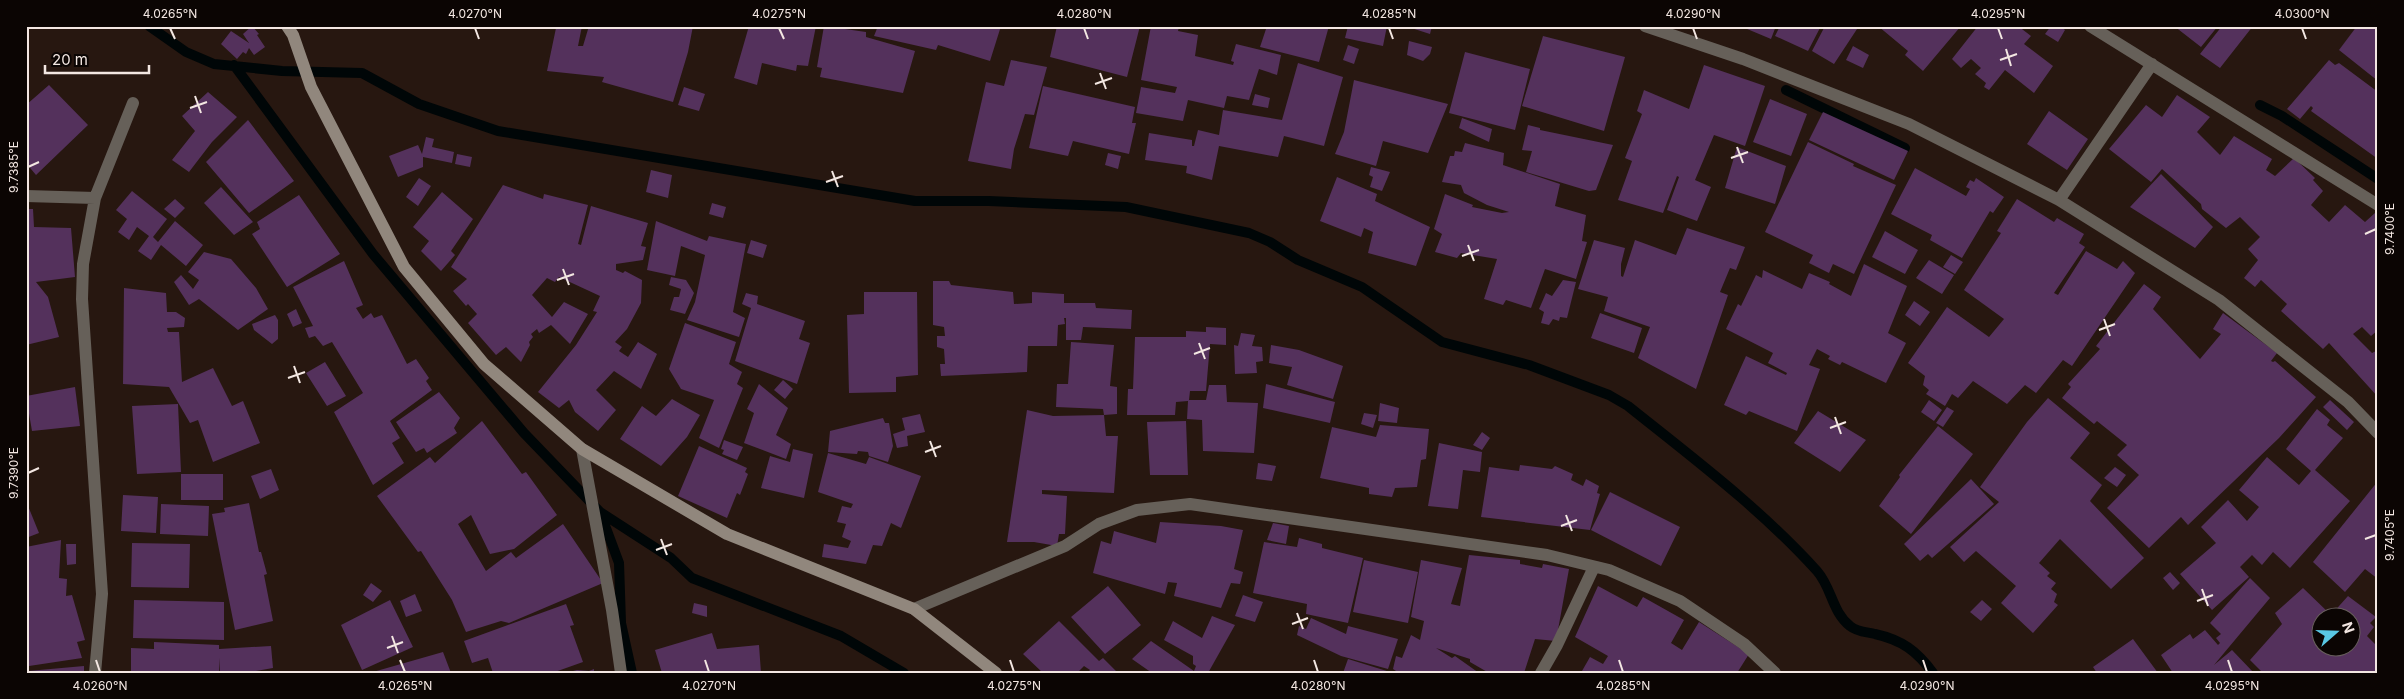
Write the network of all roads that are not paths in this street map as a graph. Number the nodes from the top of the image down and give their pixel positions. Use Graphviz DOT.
graph roads {
  1 [pos="1645,26"];
  2 [pos="2090,26"];
  3 [pos="290,30"];
  4 [pos="2152,64"];
  5 [pos="133,103"];
  6 [pos="26,196"];
  7 [pos="96,198"];
  8 [pos="2059,200"];
  9 [pos="2378,205"];
  10 [pos="2378,432"];
  11 [pos="582,449"];
  12 [pos="1594,566"];
  13 [pos="914,609"];
  14 [pos="95,673"];
  15 [pos="621,673"];
  16 [pos="996,673"];
  17 [pos="1541,673"];
  18 [pos="1775,673"];
  1 -- 8 [label="street"];
  2 -- 4 [label="street"];
  3 -- 11 [label="main road"];
  4 -- 8 [label="street"];
  4 -- 9 [label="street"];
  5 -- 7 [label="street"];
  6 -- 7 [label="street"];
  7 -- 14 [label="street"];
  8 -- 10 [label="street"];
  11 -- 13 [label="main road"];
  11 -- 15 [label="street"];
  12 -- 13 [label="street"];
  12 -- 17 [label="street"];
  12 -- 18 [label="street"];
  13 -- 16 [label="main road"];
}
